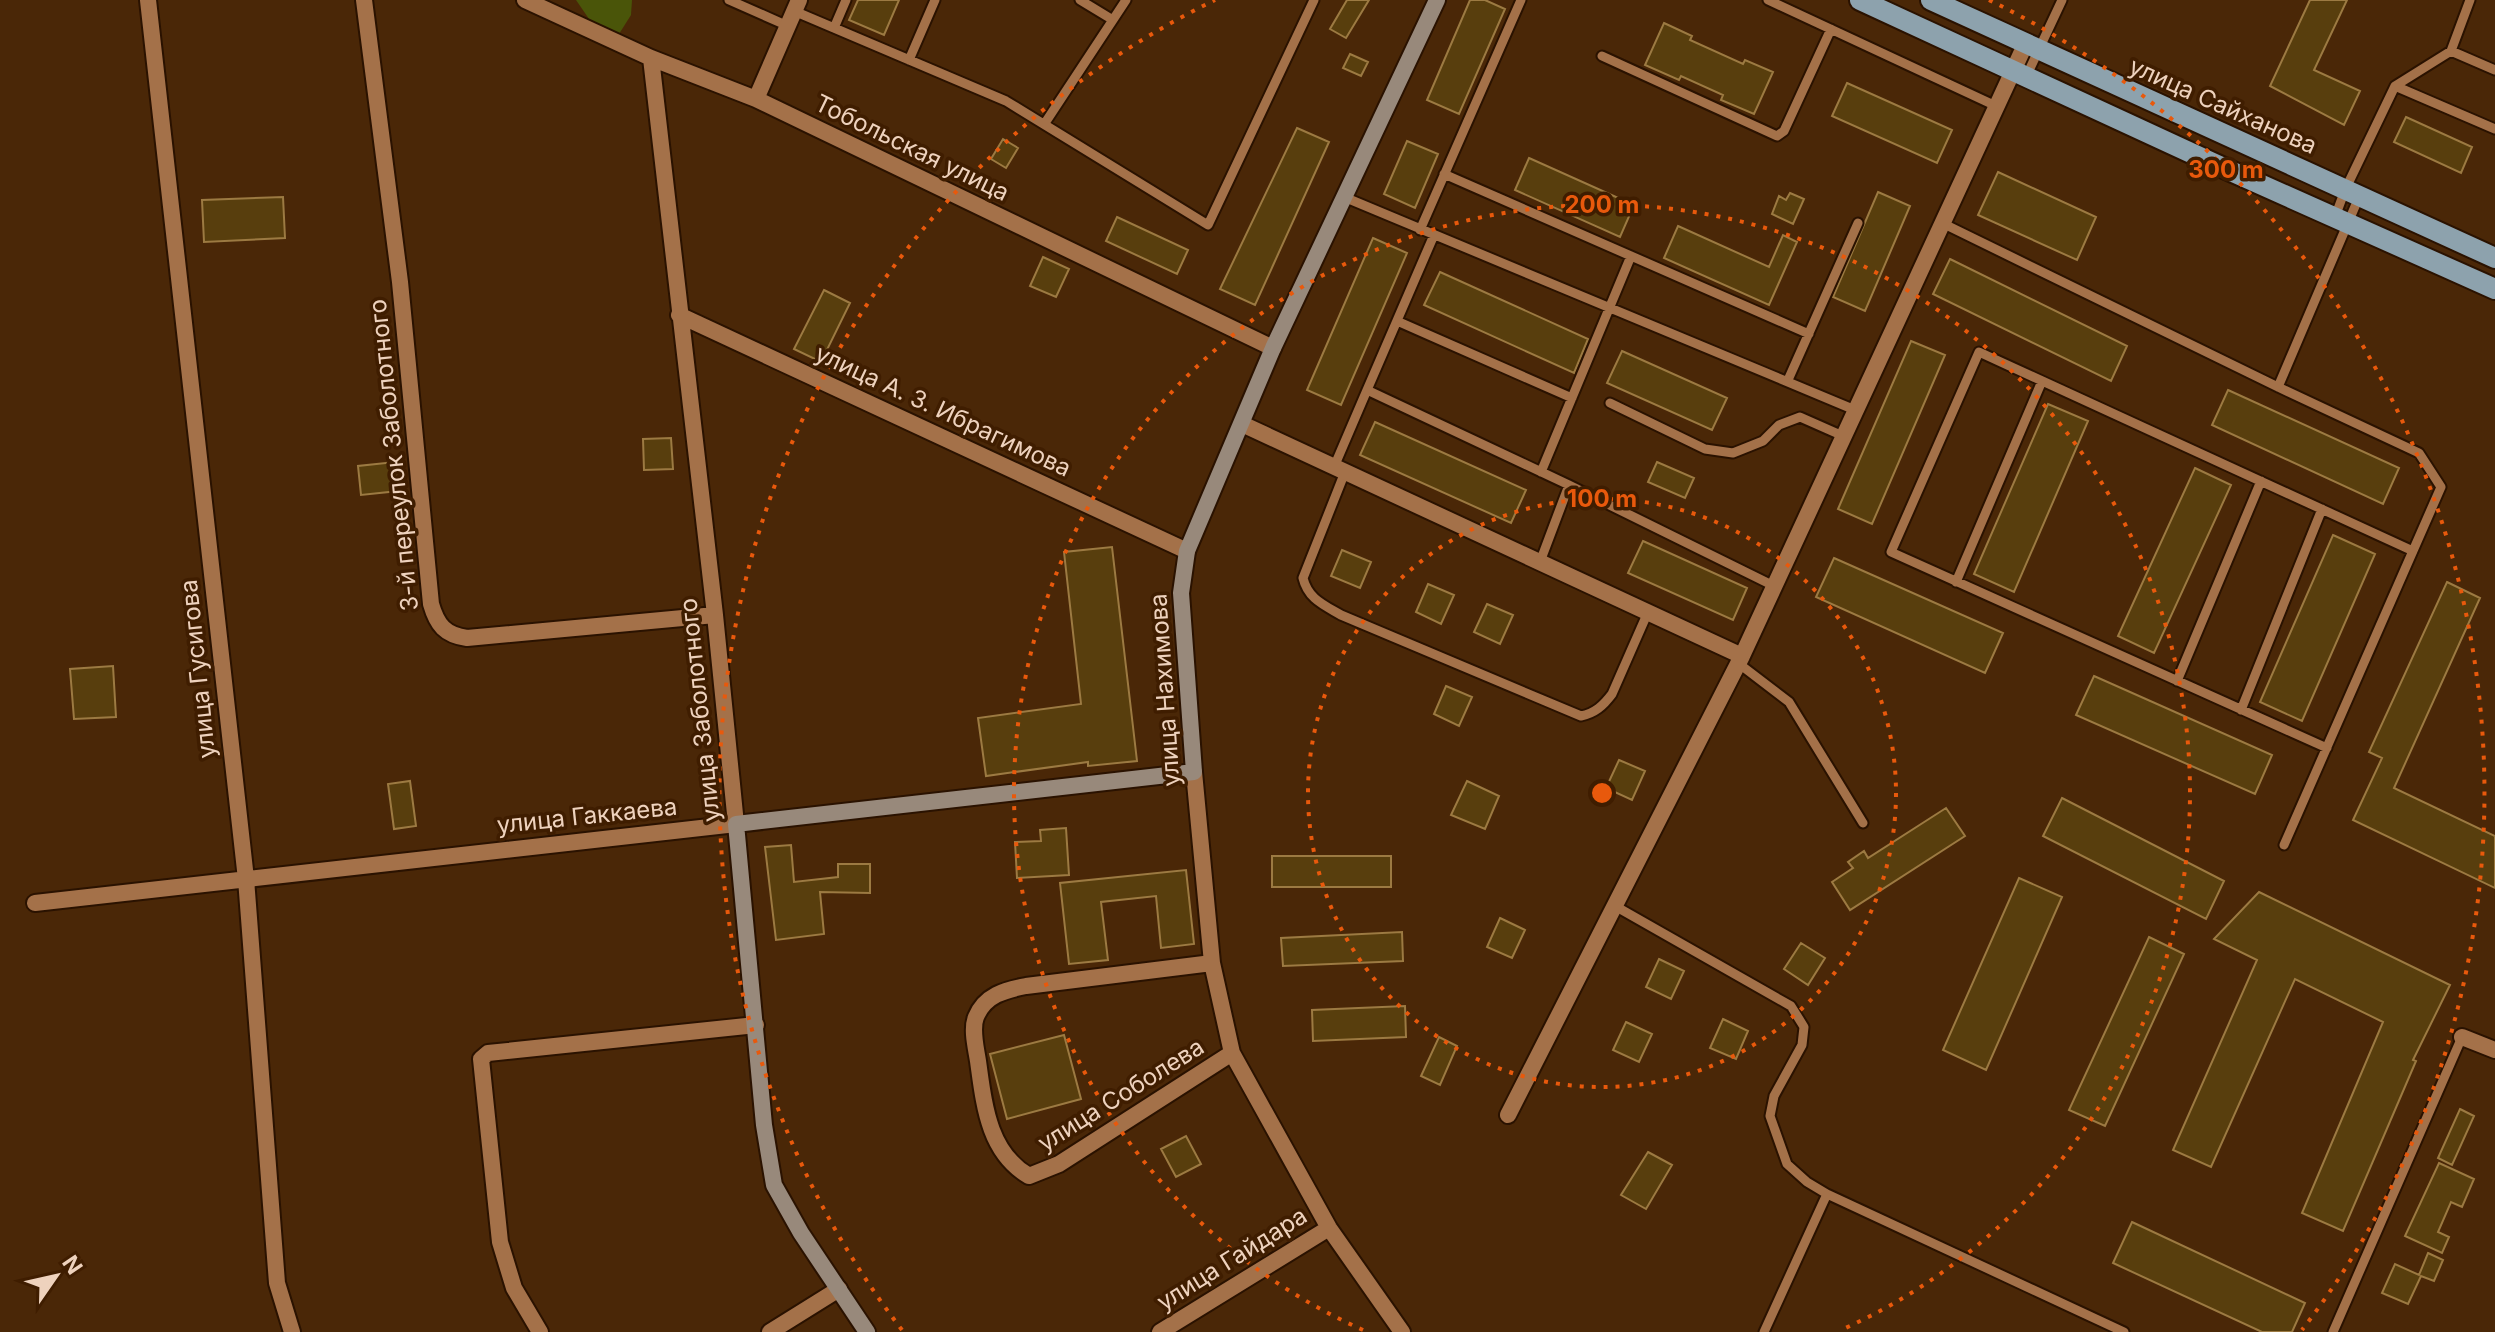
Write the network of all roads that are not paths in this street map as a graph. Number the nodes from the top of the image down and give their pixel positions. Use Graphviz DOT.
graph roads {
  1 [pos="148,0"];
  2 [pos="364,0"];
  3 [pos="525,0"];
  4 [pos="729,0"];
  5 [pos="846,0"];
  6 [pos="935,0"];
  7 [pos="1080,0"];
  8 [pos="1126,0"];
  9 [pos="1314,0"];
  10 [pos="1437,0"];
  11 [pos="1521,0"];
  12 [pos="1768,0"];
  13 [pos="1931,0"];
  14 [pos="2062,0"];
  15 [pos="2470,0"];
  16 [pos="1864,1"];
  17 [pos="794,12"];
  18 [pos="1113,20"];
  19 [pos="834,28"];
  20 [pos="1831,29"];
  21 [pos="2032,48"];
  22 [pos="2451,51"];
  23 [pos="1602,56"];
  24 [pos="651,58"];
  25 [pos="909,60"];
  26 [pos="2495,70"];
  27 [pos="2019,74"];
  28 [pos="2395,86"];
  29 [pos="756,99"];
  30 [pos="1996,106"];
  31 [pos="1045,123"];
  32 [pos="2495,129"];
  33 [pos="1444,174"];
  34 [pos="2352,193"];
  35 [pos="1344,197"];
  36 [pos="2342,221"];
  37 [pos="1858,223"];
  38 [pos="1942,223"];
  39 [pos="1420,230"];
  40 [pos="1434,235"];
  41 [pos="1631,256"];
  42 [pos="2495,258"];
  43 [pos="2495,289"];
  44 [pos="1610,307"];
  45 [pos="679,315"];
  46 [pos="1397,321"];
  47 [pos="1809,334"];
  48 [pos="1273,348"];
  49 [pos="1788,380"];
  50 [pos="2042,381"];
  51 [pos="2278,387"];
  52 [pos="1367,390"];
  53 [pos="1572,398"];
  54 [pos="1610,403"];
  55 [pos="1855,410"];
  56 [pos="1242,424"];
  57 [pos="1843,436"];
  58 [pos="1340,469"];
  59 [pos="1541,472"];
  60 [pos="2261,481"];
  61 [pos="1569,485"];
  62 [pos="2322,509"];
  63 [pos="1187,551"];
  64 [pos="2413,551"];
  65 [pos="1540,562"];
  66 [pos="1956,582"];
  67 [pos="1774,586"];
  68 [pos="1648,612"];
  69 [pos="715,615"];
  70 [pos="1740,660"];
  71 [pos="2177,681"];
  72 [pos="2241,710"];
  73 [pos="2327,748"];
  74 [pos="1194,772"];
  75 [pos="1863,823"];
  76 [pos="736,824"];
  77 [pos="2284,845"];
  78 [pos="246,879"];
  79 [pos="35,903"];
  80 [pos="1615,906"];
  81 [pos="1212,963"];
  82 [pos="756,1025"];
  83 [pos="2462,1037"];
  84 [pos="2495,1050"];
  85 [pos="1232,1053"];
  86 [pos="1508,1115"];
  87 [pos="1827,1194"];
  88 [pos="1329,1228"];
  89 [pos="839,1289"];
  90 [pos="292,1332"];
  91 [pos="540,1332"];
  92 [pos="770,1332"];
  93 [pos="867,1332"];
  94 [pos="1160,1332"];
  95 [pos="1402,1332"];
  96 [pos="1764,1332"];
  97 [pos="2124,1332"];
  98 [pos="2333,1332"];
  1 -- 78 [label="street, улица Гусигова"];
  2 -- 69 [label="street, 3-й переулок Заболотного"];
  3 -- 24 [label="street, Тобольская улица"];
  4 -- 17 [label="lane"];
  5 -- 19 [label="lane"];
  6 -- 25 [label="lane"];
  7 -- 18 [label="lane"];
  8 -- 18 [label="lane"];
  9 -- 31 [label="lane"];
  10 -- 35 [label="street, улица Нахимова"];
  11 -- 33 [label="lane"];
  12 -- 20 [label="lane"];
  13 -- 21 [label="main road, улица Сайханова"];
  14 -- 21 [label="lane"];
  15 -- 22 [label="lane"];
  16 -- 27 [label="main road"];
  17 -- 19 [label="lane"];
  17 -- 29 [label="street"];
  18 -- 31 [label="lane"];
  19 -- 25 [label="lane"];
  20 -- 23 [label="lane"];
  20 -- 30 [label="lane"];
  21 -- 27 [label="street"];
  21 -- 34 [label="main road, улица Сайханова"];
  22 -- 26 [label="lane"];
  22 -- 28 [label="lane"];
  24 -- 29 [label="street, Тобольская улица"];
  24 -- 45 [label="street, улица Заболотного"];
  25 -- 31 [label="lane"];
  27 -- 30 [label="street"];
  27 -- 36 [label="main road"];
  28 -- 32 [label="lane"];
  28 -- 34 [label="lane"];
  29 -- 48 [label="street, Тобольская улица"];
  30 -- 38 [label="street"];
  33 -- 39 [label="lane"];
  33 -- 41 [label="lane"];
  34 -- 36 [label="lane"];
  34 -- 36 [label="lane"];
  34 -- 42 [label="main road, улица Сайханова"];
  35 -- 39 [label="lane"];
  35 -- 48 [label="street, улица Нахимова"];
  36 -- 43 [label="main road"];
  36 -- 51 [label="lane"];
  37 -- 47 [label="lane"];
  38 -- 51 [label="lane"];
  38 -- 55 [label="street"];
  39 -- 40 [label="lane"];
  40 -- 44 [label="lane"];
  40 -- 46 [label="lane"];
  41 -- 44 [label="lane"];
  41 -- 47 [label="lane"];
  44 -- 49 [label="lane"];
  44 -- 53 [label="lane"];
  45 -- 63 [label="street, улица А. З. Ибрагимова"];
  45 -- 69 [label="street, улица Заболотного"];
  46 -- 52 [label="lane"];
  46 -- 53 [label="lane"];
  47 -- 49 [label="lane"];
  48 -- 56 [label="street, улица Нахимова"];
  49 -- 55 [label="lane"];
  50 -- 60 [label="lane"];
  50 -- 66 [label="lane"];
  50 -- 66 [label="lane"];
  51 -- 64 [label="lane"];
  52 -- 58 [label="lane"];
  52 -- 59 [label="lane"];
  53 -- 59 [label="lane"];
  54 -- 57 [label="lane"];
  55 -- 57 [label="street"];
  56 -- 58 [label="street"];
  56 -- 63 [label="street, улица Нахимова"];
  57 -- 67 [label="street"];
  58 -- 65 [label="street"];
  58 -- 68 [label="lane"];
  59 -- 61 [label="lane"];
  60 -- 62 [label="lane"];
  60 -- 71 [label="lane"];
  61 -- 65 [label="lane"];
  61 -- 67 [label="lane"];
  62 -- 64 [label="lane"];
  62 -- 72 [label="lane"];
  63 -- 74 [label="street, улица Нахимова"];
  64 -- 73 [label="lane"];
  65 -- 68 [label="street"];
  66 -- 71 [label="lane"];
  67 -- 70 [label="street"];
  68 -- 70 [label="street"];
  69 -- 76 [label="street, улица Заболотного"];
  70 -- 75 [label="lane"];
  70 -- 80 [label="street"];
  71 -- 72 [label="lane"];
  72 -- 73 [label="lane"];
  73 -- 77 [label="lane"];
  74 -- 76 [label="street, улица Гаккаева"];
  74 -- 81 [label="street, улица Нахимова"];
  76 -- 78 [label="street, улица Гаккаева"];
  76 -- 82 [label="street, улица Заболотного"];
  78 -- 79 [label="street, улица Гаккаева"];
  78 -- 90 [label="street, улица Гусигова"];
  80 -- 86 [label="street"];
  80 -- 87 [label="lane"];
  81 -- 85 [label="street, улица Нахимова"];
  81 -- 85 [label="street, улица Соболева"];
  82 -- 89 [label="street, улица Заболотного"];
  82 -- 91 [label="street"];
  83 -- 84 [label="street"];
  83 -- 98 [label="lane"];
  85 -- 88 [label="street, улица Нахимова"];
  87 -- 96 [label="lane"];
  87 -- 97 [label="lane"];
  88 -- 94 [label="street, улица Гайдара"];
  88 -- 95 [label="street, улица Нахимова"];
  89 -- 92 [label="street"];
  89 -- 93 [label="street, улица Заболотного"];
}
